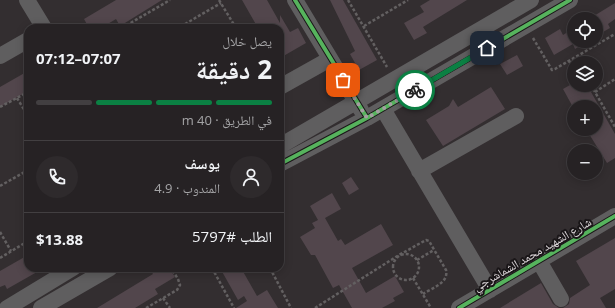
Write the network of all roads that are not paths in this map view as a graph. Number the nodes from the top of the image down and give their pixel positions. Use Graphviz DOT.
graph roads {
  1 [pos="27,0"];
  2 [pos="295,0"];
  3 [pos="532,0"];
  4 [pos="570,0"];
  5 [pos="42,24"];
  6 [pos="24,42"];
  7 [pos="0,56"];
  8 [pos="330,59"];
  9 [pos="284,85"];
  10 [pos="356,101"];
  11 [pos="383,109"];
  12 [pos="516,116"];
  13 [pos="367,118"];
  14 [pos="284,144"];
  15 [pos="284,162"];
  16 [pos="419,171"];
  17 [pos="615,216"];
  18 [pos="539,261"];
  19 [pos="66,272"];
  20 [pos="103,272"];
  21 [pos="490,290"];
  22 [pos="561,299"];
  23 [pos="464,307"];
  24 [pos="7,308"];
  25 [pos="41,308"];
  1 -- 5 [label="street"];
  2 -- 8 [label="street"];
  3 -- 10 [label="street"];
  4 -- 11 [label="street"];
  6 -- 7 [label="street"];
  8 -- 9 [label="street"];
  8 -- 10 [label="street"];
  10 -- 13 [label="street"];
  10 -- 14 [label="street"];
  11 -- 13 [label="street"];
  11 -- 16 [label="street"];
  12 -- 16 [label="street"];
  13 -- 15 [label="street"];
  16 -- 21 [label="street"];
  17 -- 18 [label="street, شارع الشهيد محمد الشماشرجي"];
  18 -- 21 [label="street, شارع الشهيد محمد الشماشرجي"];
  18 -- 22 [label="street"];
  19 -- 24 [label="street"];
  20 -- 25 [label="street"];
  21 -- 23 [label="street, شارع الشهيد محمد الشماشرجي"];
}
